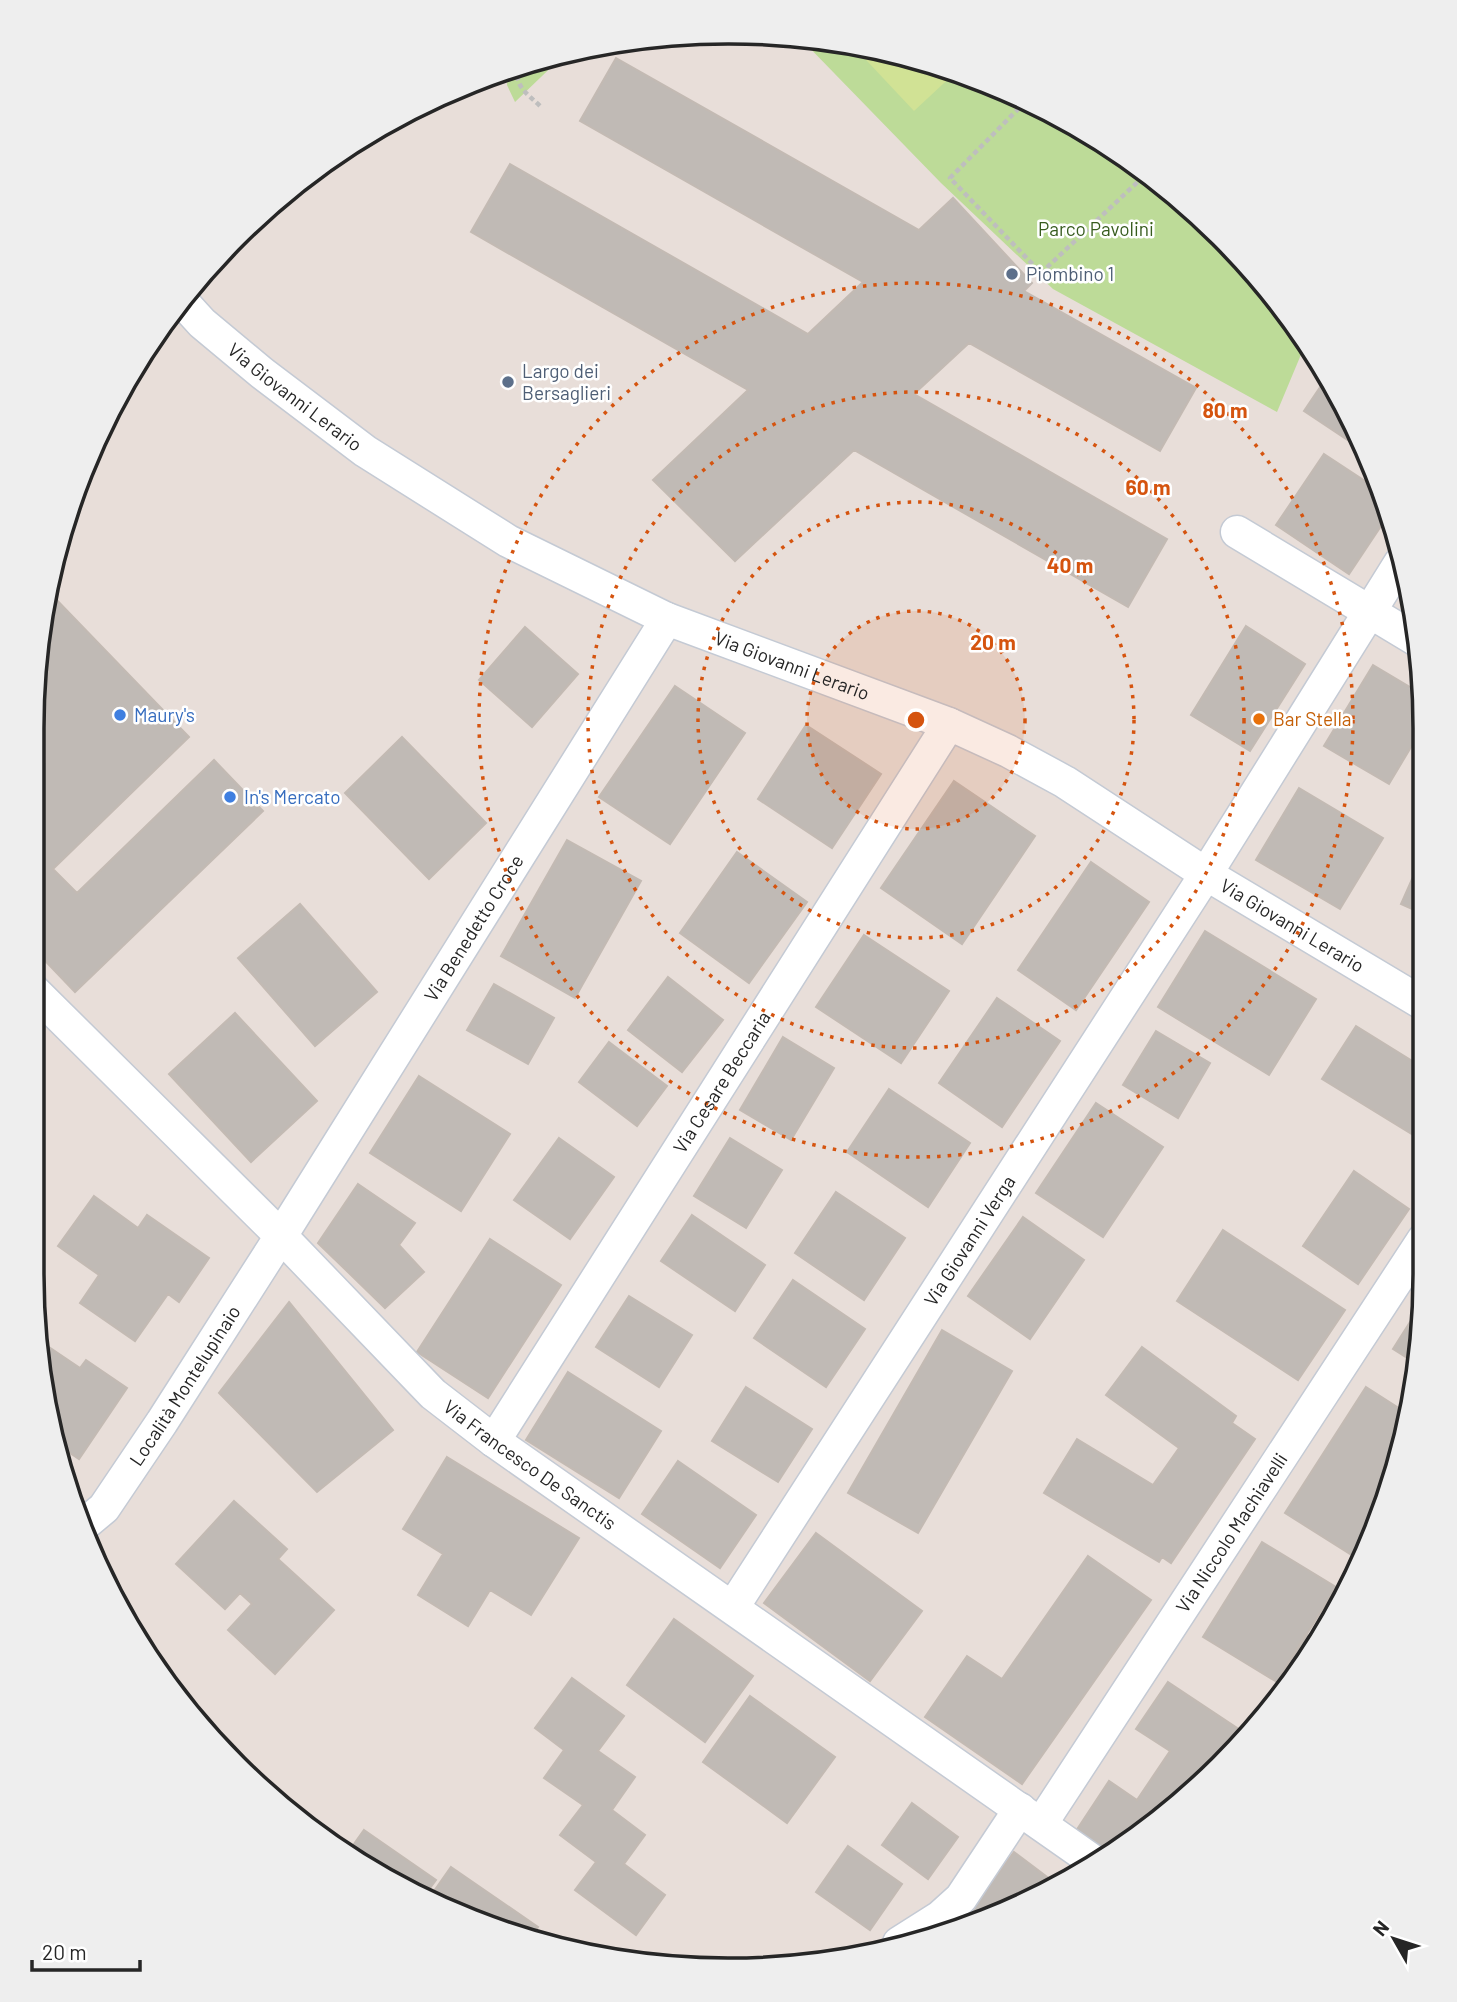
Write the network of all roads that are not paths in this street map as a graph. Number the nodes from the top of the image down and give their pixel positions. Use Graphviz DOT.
graph roads {
  1 [pos="188,308"];
  2 [pos="1237,532"];
  3 [pos="1395,572"];
  4 [pos="1370,612"];
  5 [pos="667,619"];
  6 [pos="1406,634"];
  7 [pos="948,724"];
  8 [pos="1206,873"];
  9 [pos="1413,998"];
  10 [pos="44,1001"];
  11 [pos="281,1236"];
  12 [pos="1413,1255"];
  13 [pos="494,1441"];
  14 [pos="90,1520"];
  15 [pos="733,1607"];
  16 [pos="1030,1816"];
  17 [pos="1087,1857"];
  18 [pos="917,1932"];
  1 -- 5 [label="street, Via Giovanni Lerario"];
  2 -- 4 [label="street"];
  3 -- 4 [label="street, Via Giovanni Verga"];
  4 -- 6 [label="street"];
  4 -- 8 [label="street, Via Giovanni Verga"];
  5 -- 7 [label="street, Via Giovanni Lerario"];
  5 -- 11 [label="street, Via Benedetto Croce"];
  7 -- 8 [label="street, Via Giovanni Lerario"];
  7 -- 13 [label="street, Via Cesare Beccaria"];
  8 -- 9 [label="street, Via Giovanni Lerario"];
  8 -- 15 [label="street, Via Giovanni Verga"];
  10 -- 11 [label="street, Via Francesco De Sanctis"];
  11 -- 13 [label="street, Via Francesco De Sanctis"];
  11 -- 14 [label="street, Località Montelupinaio"];
  12 -- 16 [label="street, Via Niccolo Machiavelli"];
  13 -- 15 [label="street, Via Francesco De Sanctis"];
  15 -- 16 [label="street, Via Francesco De Sanctis"];
  16 -- 17 [label="street, Via Francesco De Sanctis"];
  16 -- 18 [label="street, Via Niccolo Machiavelli"];
}
